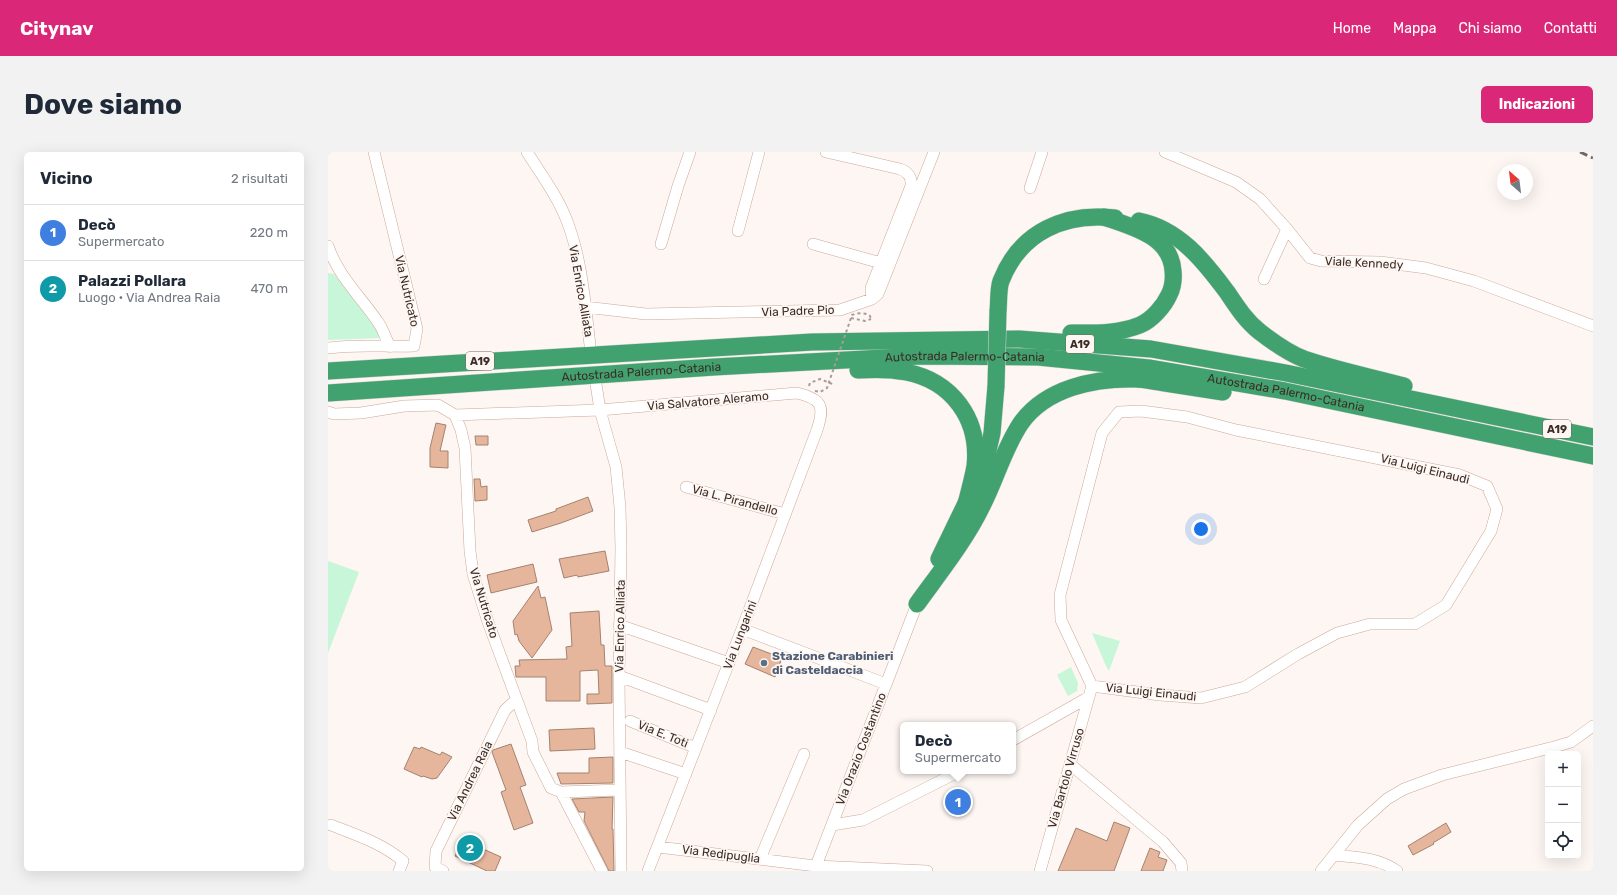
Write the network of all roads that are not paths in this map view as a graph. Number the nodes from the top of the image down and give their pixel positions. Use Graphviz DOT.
graph roads {
  1 [pos="374,152"];
  2 [pos="527,152"];
  3 [pos="690,152"];
  4 [pos="759,152"];
  5 [pos="826,152"];
  6 [pos="934,152"];
  7 [pos="1042,152"];
  8 [pos="1165,152"];
  9 [pos="1030,188"];
  10 [pos="1104,217"];
  11 [pos="1287,229"];
  12 [pos="738,231"];
  13 [pos="661,244"];
  14 [pos="813,244"];
  15 [pos="328,246"];
  16 [pos="881,263"];
  17 [pos="1264,279"];
  18 [pos="872,299"];
  19 [pos="585,307"];
  20 [pos="1593,326"];
  21 [pos="590,345"];
  22 [pos="390,347"];
  23 [pos="328,348"];
  24 [pos="633,352"];
  25 [pos="714,367"];
  26 [pos="328,371"];
  27 [pos="596,384"];
  28 [pos="328,393"];
  29 [pos="815,395"];
  30 [pos="600,410"];
  31 [pos="328,412"];
  32 [pos="455,415"];
  33 [pos="1521,421"];
  34 [pos="1593,437"];
  35 [pos="1539,444"];
  36 [pos="1593,456"];
  37 [pos="686,487"];
  38 [pos="966,504"];
  39 [pos="785,514"];
  40 [pos="917,604"];
  41 [pos="620,625"];
  42 [pos="742,629"];
  43 [pos="729,663"];
  44 [pos="619,676"];
  45 [pos="886,684"];
  46 [pos="1092,686"];
  47 [pos="1089,697"];
  48 [pos="516,700"];
  49 [pos="711,710"];
  50 [pos="630,721"];
  51 [pos="1593,726"];
  52 [pos="1016,738"];
  53 [pos="696,748"];
  54 [pos="620,752"];
  55 [pos="804,754"];
  56 [pos="1071,765"];
  57 [pos="686,774"];
  58 [pos="954,774"];
  59 [pos="620,790"];
  60 [pos="561,792"];
  61 [pos="331,825"];
  62 [pos="832,825"];
  63 [pos="658,847"];
  64 [pos="1334,855"];
  65 [pos="760,859"];
  66 [pos="401,866"];
  67 [pos="815,868"];
  68 [pos="439,869"];
  69 [pos="602,871"];
  70 [pos="621,871"];
  71 [pos="648,871"];
  72 [pos="927,871"];
  73 [pos="1040,871"];
  74 [pos="1182,871"];
  75 [pos="1321,871"];
  76 [pos="1397,871"];
  1 -- 22 [label="street, Via Nutricato"];
  2 -- 19 [label="street, Via Enrico Alliata"];
  3 -- 13 [label="street"];
  4 -- 12 [label="street"];
  5 -- 16 [label="street"];
  6 -- 18 [label="street"];
  7 -- 9 [label="street"];
  8 -- 11 [label="street, Viale Kennedy"];
  10 -- 24 [label="highway"];
  10 -- 33 [label="highway"];
  10 -- 38 [label="highway, bridge"];
  11 -- 17 [label="street"];
  11 -- 20 [label="street, Viale Kennedy"];
  14 -- 16 [label="street"];
  15 -- 22 [label="street"];
  16 -- 18 [label="street"];
  18 -- 19 [label="street, Via Padre Pio"];
  19 -- 21 [label="street, Via Enrico Alliata"];
  22 -- 23 [label="street, Via Nutricato"];
  24 -- 26 [label="highway, Autostrada Palermo-Catania / A19"];
  24 -- 33 [label="highway, Autostrada Palermo-Catania / A19"];
  25 -- 28 [label="highway, Autostrada Palermo-Catania / A19"];
  25 -- 35 [label="highway, Autostrada Palermo-Catania / A19"];
  25 -- 38 [label="highway"];
  27 -- 30 [label="street, Via Enrico Alliata"];
  29 -- 30 [label="street, Via Salvatore Aleramo"];
  29 -- 39 [label="street, Via Lungarini"];
  30 -- 32 [label="street, Via Salvatore Aleramo"];
  30 -- 41 [label="street, Via Enrico Alliata"];
  31 -- 32 [label="street"];
  32 -- 48 [label="street, Via Nutricato"];
  33 -- 34 [label="highway, Autostrada Palermo-Catania / A19"];
  35 -- 36 [label="highway, Autostrada Palermo-Catania / A19"];
  35 -- 40 [label="highway"];
  37 -- 39 [label="street, Via L. Pirandello"];
  38 -- 40 [label="highway"];
  39 -- 42 [label="street, Via Lungarini"];
  40 -- 45 [label="street, Via Orazio Costantino"];
  41 -- 43 [label="street"];
  41 -- 44 [label="street, Via Enrico Alliata"];
  42 -- 43 [label="street, Via Lungarini"];
  42 -- 45 [label="street"];
  43 -- 49 [label="street, Via Lungarini"];
  44 -- 49 [label="street"];
  44 -- 54 [label="street, Via Enrico Alliata"];
  45 -- 62 [label="street, Via Orazio Costantino"];
  46 -- 46 [label="street, Via Luigi Einaudi"];
  46 -- 47 [label="street, Via Bartolo Virruso"];
  47 -- 52 [label="street"];
  47 -- 56 [label="street, Via Bartolo Virruso"];
  48 -- 60 [label="street, Via Nutricato"];
  48 -- 68 [label="street, Via Andrea Raia"];
  49 -- 53 [label="street, Via Lungarini"];
  50 -- 53 [label="street, Via E. Toti"];
  51 -- 64 [label="street"];
  53 -- 57 [label="street, Via Lungarini"];
  54 -- 57 [label="street"];
  54 -- 59 [label="street, Via Enrico Alliata"];
  55 -- 65 [label="street"];
  56 -- 73 [label="street, Via Bartolo Virruso"];
  56 -- 74 [label="street"];
  57 -- 63 [label="street, Via Lungarini"];
  58 -- 62 [label="street"];
  59 -- 60 [label="street"];
  59 -- 70 [label="street, Via Enrico Alliata"];
  60 -- 69 [label="street, Via Nutricato"];
  61 -- 66 [label="street"];
  62 -- 67 [label="street, Via Orazio Costantino"];
  63 -- 65 [label="street, Via Redipuglia"];
  63 -- 71 [label="street, Via Lungarini"];
  64 -- 75 [label="street"];
  64 -- 76 [label="street"];
  65 -- 67 [label="street, Via Redipuglia"];
  67 -- 72 [label="street, Via Redipuglia"];
}
